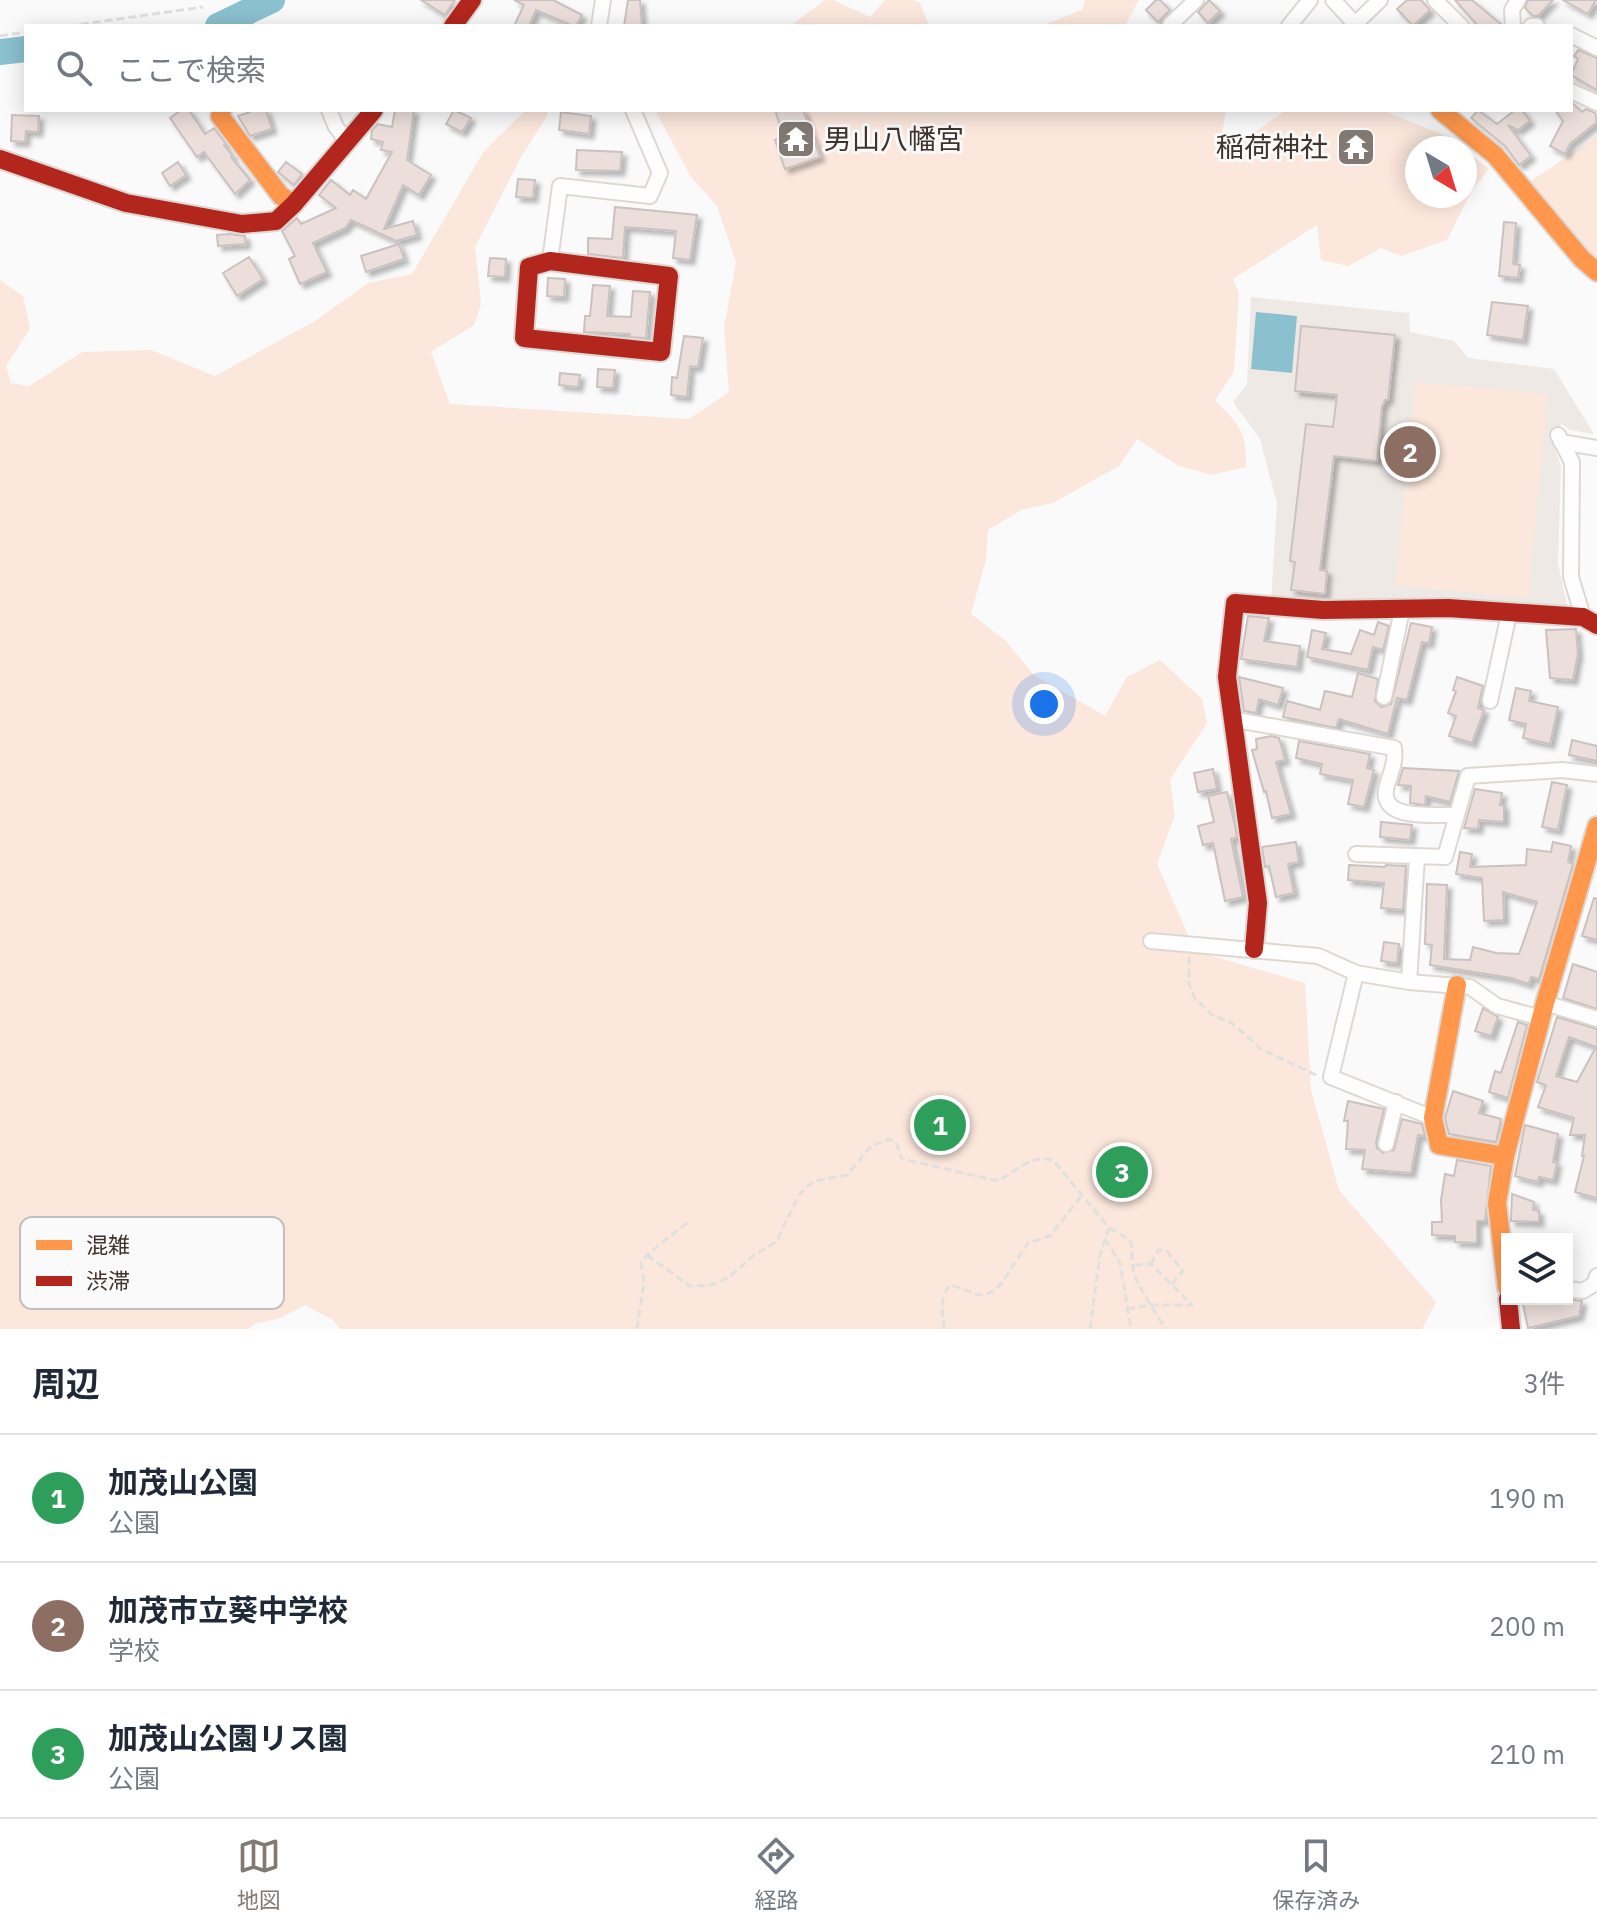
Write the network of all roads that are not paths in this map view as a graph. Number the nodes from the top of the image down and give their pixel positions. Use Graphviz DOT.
graph roads {
  1 [pos="472,0"];
  2 [pos="603,0"];
  3 [pos="1196,0"];
  4 [pos="1310,0"];
  5 [pos="1333,0"];
  6 [pos="1380,0"];
  7 [pos="1435,0"];
  8 [pos="1518,0"];
  9 [pos="454,24"];
  10 [pos="599,24"];
  11 [pos="1171,24"];
  12 [pos="1291,24"];
  13 [pos="1355,24"];
  14 [pos="1357,24"];
  15 [pos="1459,24"];
  16 [pos="1513,24"];
  17 [pos="1573,36"];
  18 [pos="1597,48"];
  19 [pos="1573,92"];
  20 [pos="1597,103"];
  21 [pos="221,112"];
  22 [pos="330,112"];
  23 [pos="634,112"];
  24 [pos="1442,112"];
  25 [pos="368,114"];
  26 [pos="347,141"];
  27 [pos="0,159"];
  28 [pos="294,204"];
  29 [pos="550,261"];
  30 [pos="1597,272"];
  31 [pos="1597,448"];
  32 [pos="1402,610"];
  33 [pos="1509,614"];
  34 [pos="1590,621"];
  35 [pos="1384,697"];
  36 [pos="1490,701"];
  37 [pos="1231,719"];
  38 [pos="1597,774"];
  39 [pos="1456,815"];
  40 [pos="1597,826"];
  41 [pos="1356,854"];
  42 [pos="1417,857"];
  43 [pos="1593,862"];
  44 [pos="1151,941"];
  45 [pos="1254,949"];
  46 [pos="1356,973"];
  47 [pos="1409,982"];
  48 [pos="1457,985"];
  49 [pos="1543,1011"];
  50 [pos="1597,1019"];
  51 [pos="1396,1102"];
  52 [pos="1433,1118"];
  53 [pos="1386,1144"];
  54 [pos="1505,1156"];
  55 [pos="1501,1234"];
  56 [pos="1597,1276"];
  57 [pos="1573,1290"];
  58 [pos="1509,1305"];
  59 [pos="1511,1329"];
  1 -- 9 [label="street"];
  2 -- 10 [label="street"];
  3 -- 11 [label="street"];
  4 -- 12 [label="street"];
  5 -- 13 [label="street"];
  6 -- 14 [label="street"];
  7 -- 15 [label="street"];
  8 -- 16 [label="street"];
  17 -- 18 [label="street"];
  19 -- 20 [label="street"];
  21 -- 28 [label="street"];
  22 -- 26 [label="street"];
  23 -- 29 [label="street"];
  24 -- 30 [label="street"];
  25 -- 26 [label="street"];
  26 -- 28 [label="street"];
  27 -- 28 [label="street"];
  29 -- 29 [label="street"];
  31 -- 34 [label="street"];
  32 -- 33 [label="street"];
  32 -- 35 [label="street"];
  32 -- 37 [label="street"];
  33 -- 34 [label="street"];
  33 -- 36 [label="street"];
  37 -- 39 [label="street"];
  37 -- 45 [label="street"];
  38 -- 39 [label="street"];
  39 -- 42 [label="street"];
  40 -- 43 [label="street"];
  41 -- 42 [label="street"];
  42 -- 47 [label="street"];
  43 -- 49 [label="street"];
  44 -- 45 [label="street"];
  45 -- 46 [label="street"];
  46 -- 47 [label="street"];
  46 -- 51 [label="street"];
  47 -- 48 [label="street"];
  48 -- 49 [label="street"];
  48 -- 52 [label="street"];
  49 -- 50 [label="street"];
  49 -- 54 [label="street"];
  51 -- 52 [label="street"];
  51 -- 53 [label="street"];
  52 -- 54 [label="street"];
  54 -- 55 [label="street"];
  56 -- 57 [label="street"];
  58 -- 59 [label="street"];
}
